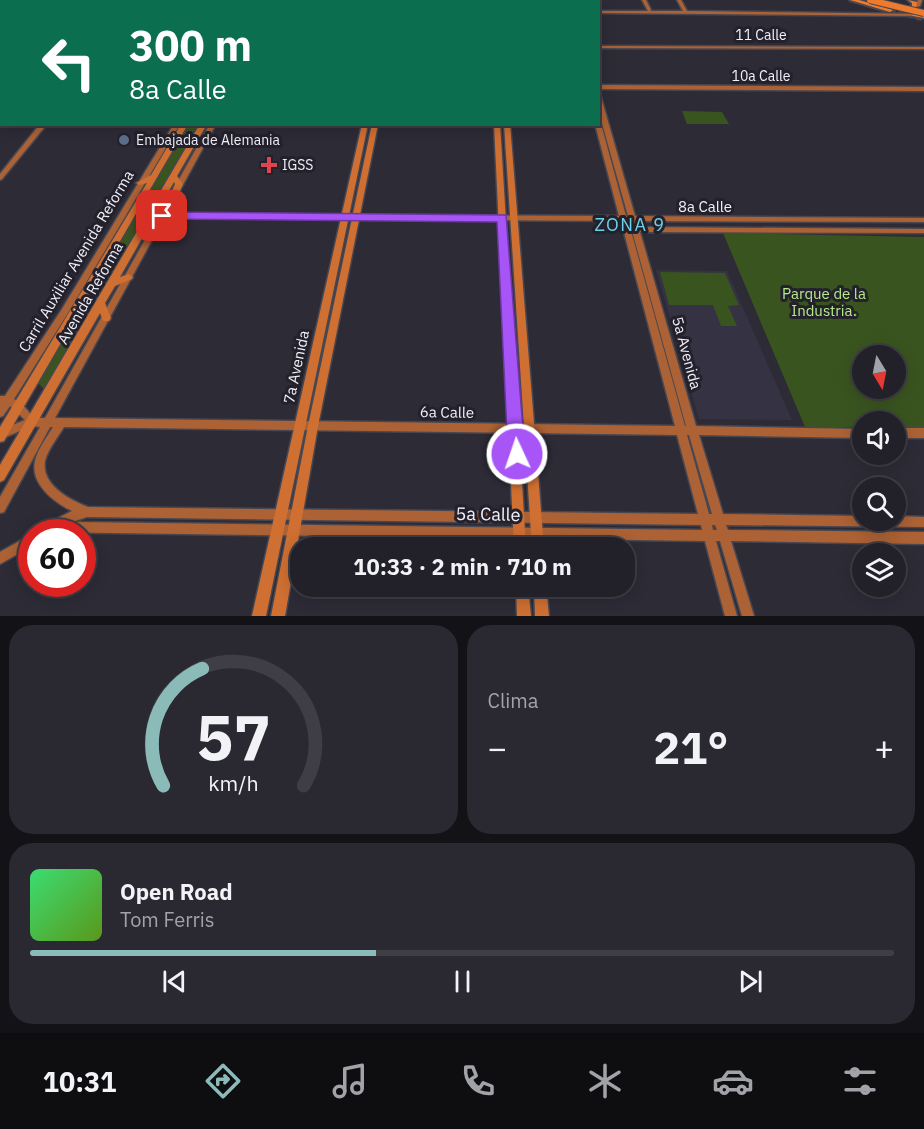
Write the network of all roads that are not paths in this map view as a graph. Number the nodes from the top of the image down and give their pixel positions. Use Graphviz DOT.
graph roads {
  1 [pos="644,0"];
  2 [pos="679,0"];
  3 [pos="853,0"];
  4 [pos="860,0"];
  5 [pos="870,0"];
  6 [pos="884,0"];
  7 [pos="920,0"];
  8 [pos="894,9"];
  9 [pos="649,10"];
  10 [pos="600,11"];
  11 [pos="600,11"];
  12 [pos="685,11"];
  13 [pos="921,12"];
  14 [pos="600,47"];
  15 [pos="924,48"];
  16 [pos="600,87"];
  17 [pos="924,88"];
  18 [pos="600,103"];
  19 [pos="42,126"];
  20 [pos="176,126"];
  21 [pos="183,126"];
  22 [pos="209,126"];
  23 [pos="365,126"];
  24 [pos="375,126"];
  25 [pos="497,126"];
  26 [pos="507,126"];
  27 [pos="599,126"];
  28 [pos="611,138"];
  29 [pos="602,139"];
  30 [pos="167,147"];
  31 [pos="184,160"];
  32 [pos="163,163"];
  33 [pos="154,176"];
  34 [pos="174,177"];
  35 [pos="0,178"];
  36 [pos="140,183"];
  37 [pos="176,191"];
  38 [pos="162,216"];
  39 [pos="345,217"];
  40 [pos="356,217"];
  41 [pos="507,218"];
  42 [pos="623,219"];
  43 [pos="634,219"];
  44 [pos="119,220"];
  45 [pos="924,220"];
  46 [pos="626,229"];
  47 [pos="637,229"];
  48 [pos="123,230"];
  49 [pos="924,231"];
  50 [pos="129,277"];
  51 [pos="114,283"];
  52 [pos="101,304"];
  53 [pos="106,318"];
  54 [pos="43,346"];
  55 [pos="47,359"];
  56 [pos="4,400"];
  57 [pos="19,406"];
  58 [pos="0,413"];
  59 [pos="32,422"];
  60 [pos="47,423"];
  61 [pos="60,424"];
  62 [pos="300,426"];
  63 [pos="313,426"];
  64 [pos="516,428"];
  65 [pos="529,428"];
  66 [pos="686,429"];
  67 [pos="852,433"];
  68 [pos="906,433"];
  69 [pos="924,433"];
  70 [pos="1,435"];
  71 [pos="0,476"];
  72 [pos="0,508"];
  73 [pos="87,512"];
  74 [pos="282,514"];
  75 [pos="298,514"];
  76 [pos="519,517"];
  77 [pos="536,517"];
  78 [pos="67,519"];
  79 [pos="705,519"];
  80 [pos="720,520"];
  81 [pos="924,522"];
  82 [pos="96,530"];
  83 [pos="279,530"];
  84 [pos="296,530"];
  85 [pos="520,533"];
  86 [pos="537,533"];
  87 [pos="709,535"];
  88 [pos="724,535"];
  89 [pos="520,537"];
  90 [pos="537,537"];
  91 [pos="924,538"];
  92 [pos="18,547"];
  93 [pos="0,558"];
  94 [pos="523,597"];
  95 [pos="541,597"];
  96 [pos="259,616"];
  97 [pos="278,616"];
  98 [pos="524,616"];
  99 [pos="542,616"];
  100 [pos="731,616"];
  101 [pos="748,616"];
  1 -- 9 [label="street"];
  2 -- 12 [label="street"];
  3 -- 8 [label="highway"];
  4 -- 8 [label="highway"];
  5 -- 13 [label="highway, bridge"];
  6 -- 8 [label="highway"];
  7 -- 13 [label="street"];
  8 -- 12 [label="street"];
  8 -- 13 [label="highway, bridge"];
  8 -- 13 [label="street"];
  8 -- 13 [label="street"];
  9 -- 10 [label="street"];
  9 -- 12 [label="street"];
  11 -- 12 [label="street"];
  12 -- 13 [label="street"];
  14 -- 15 [label="street, 11 Calle"];
  16 -- 17 [label="street, 10a Calle"];
  18 -- 28 [label="street, 5a Avenida"];
  19 -- 35 [label="street"];
  20 -- 30 [label="street, Carril Auxiliar Avenida Reforma"];
  21 -- 30 [label="main road, Avenida Reforma"];
  22 -- 31 [label="main road, Avenida Reforma"];
  22 -- 37 [label="street"];
  23 -- 39 [label="main road, 7a Avenida"];
  24 -- 40 [label="main road, 7a Avenida"];
  25 -- 41 [label="main road"];
  26 -- 41 [label="main road"];
  27 -- 29 [label="street, 5a Avenida"];
  28 -- 29 [label="street"];
  28 -- 43 [label="street, 5a Avenida"];
  29 -- 42 [label="street, 5a Avenida"];
  30 -- 31 [label="main road"];
  30 -- 32 [label="main road, Avenida Reforma"];
  30 -- 36 [label="street, Carril Auxiliar Avenida Reforma"];
  31 -- 32 [label="main road"];
  31 -- 34 [label="main road, Avenida Reforma"];
  32 -- 33 [label="main road, Avenida Reforma"];
  33 -- 36 [label="main road"];
  33 -- 48 [label="main road, Avenida Reforma"];
  34 -- 37 [label="main road"];
  34 -- 51 [label="main road, Avenida Reforma"];
  36 -- 44 [label="street, Carril Auxiliar Avenida Reforma"];
  37 -- 38 [label="street"];
  38 -- 39 [label="street, 8a Calle"];
  38 -- 50 [label="street"];
  39 -- 40 [label="street, 8a Calle"];
  39 -- 62 [label="main road, 7a Avenida"];
  40 -- 41 [label="street, 8a Calle"];
  40 -- 63 [label="main road, 7a Avenida"];
  41 -- 42 [label="street, 8a Calle"];
  41 -- 64 [label="main road"];
  41 -- 65 [label="main road"];
  42 -- 43 [label="street, 8a Calle"];
  42 -- 46 [label="street, 5a Avenida"];
  43 -- 45 [label="street, 8a Calle"];
  43 -- 47 [label="street, 5a Avenida"];
  44 -- 48 [label="main road"];
  44 -- 54 [label="street, Carril Auxiliar Avenida Reforma"];
  46 -- 47 [label="street, 8a Calle"];
  46 -- 66 [label="street, 5a Avenida"];
  47 -- 49 [label="street, 8a Calle"];
  47 -- 66 [label="street, 5a Avenida"];
  48 -- 55 [label="main road, Avenida Reforma"];
  50 -- 51 [label="main road"];
  50 -- 53 [label="street"];
  51 -- 52 [label="main road, Avenida Reforma"];
  52 -- 53 [label="main road"];
  52 -- 59 [label="main road, Avenida Reforma"];
  53 -- 60 [label="street"];
  54 -- 55 [label="main road"];
  54 -- 56 [label="street, Carril Auxiliar Avenida Reforma"];
  55 -- 57 [label="main road, Avenida Reforma"];
  56 -- 57 [label="street"];
  56 -- 58 [label="street, Carril Auxiliar Avenida Reforma"];
  57 -- 59 [label="street"];
  57 -- 70 [label="main road, Avenida Reforma"];
  59 -- 60 [label="street, 6a Calle"];
  59 -- 70 [label="street, 6a Calle"];
  59 -- 71 [label="main road, Avenida Reforma"];
  60 -- 61 [label="street, 6a Calle"];
  60 -- 72 [label="street"];
  61 -- 62 [label="street, 6a Calle"];
  61 -- 73 [label="street, 5a Calle"];
  62 -- 63 [label="street, 6a Calle"];
  62 -- 74 [label="main road, 7a Avenida"];
  63 -- 64 [label="street, 6a Calle"];
  63 -- 75 [label="main road, 7a Avenida"];
  64 -- 65 [label="street, 6a Calle"];
  64 -- 76 [label="main road"];
  65 -- 66 [label="street, 6a Calle"];
  65 -- 77 [label="main road"];
  66 -- 67 [label="street, 6a Calle"];
  66 -- 79 [label="street, 5a Avenida"];
  66 -- 80 [label="street, 5a Avenida"];
  68 -- 69 [label="street"];
  73 -- 74 [label="street, 5a Calle"];
  73 -- 78 [label="street, 5a Calle"];
  74 -- 75 [label="street, 5a Calle"];
  74 -- 83 [label="main road, 7a Avenida"];
  75 -- 76 [label="street, 5a Calle"];
  75 -- 84 [label="main road, 7a Avenida"];
  76 -- 77 [label="street, 5a Calle"];
  76 -- 85 [label="main road"];
  77 -- 79 [label="street, 5a Calle"];
  77 -- 86 [label="main road"];
  79 -- 80 [label="street, 5a Calle"];
  79 -- 87 [label="street, 5a Avenida"];
  80 -- 81 [label="street, 5a Calle"];
  80 -- 88 [label="street, 5a Avenida"];
  82 -- 83 [label="street, 5a Calle"];
  83 -- 84 [label="street, 5a Calle"];
  83 -- 96 [label="main road, 7a Avenida"];
  84 -- 85 [label="street, 5a Calle"];
  84 -- 97 [label="main road, 7a Avenida"];
  85 -- 86 [label="street, 5a Calle"];
  85 -- 89 [label="main road"];
  86 -- 87 [label="street, 5a Calle"];
  86 -- 90 [label="main road"];
  87 -- 88 [label="street, 5a Calle"];
  87 -- 100 [label="street, 5a Avenida"];
  88 -- 91 [label="street, 5a Calle"];
  88 -- 101 [label="street, 5a Avenida"];
  92 -- 93 [label="street"];
  94 -- 98 [label="main road"];
  95 -- 99 [label="main road"];
}
